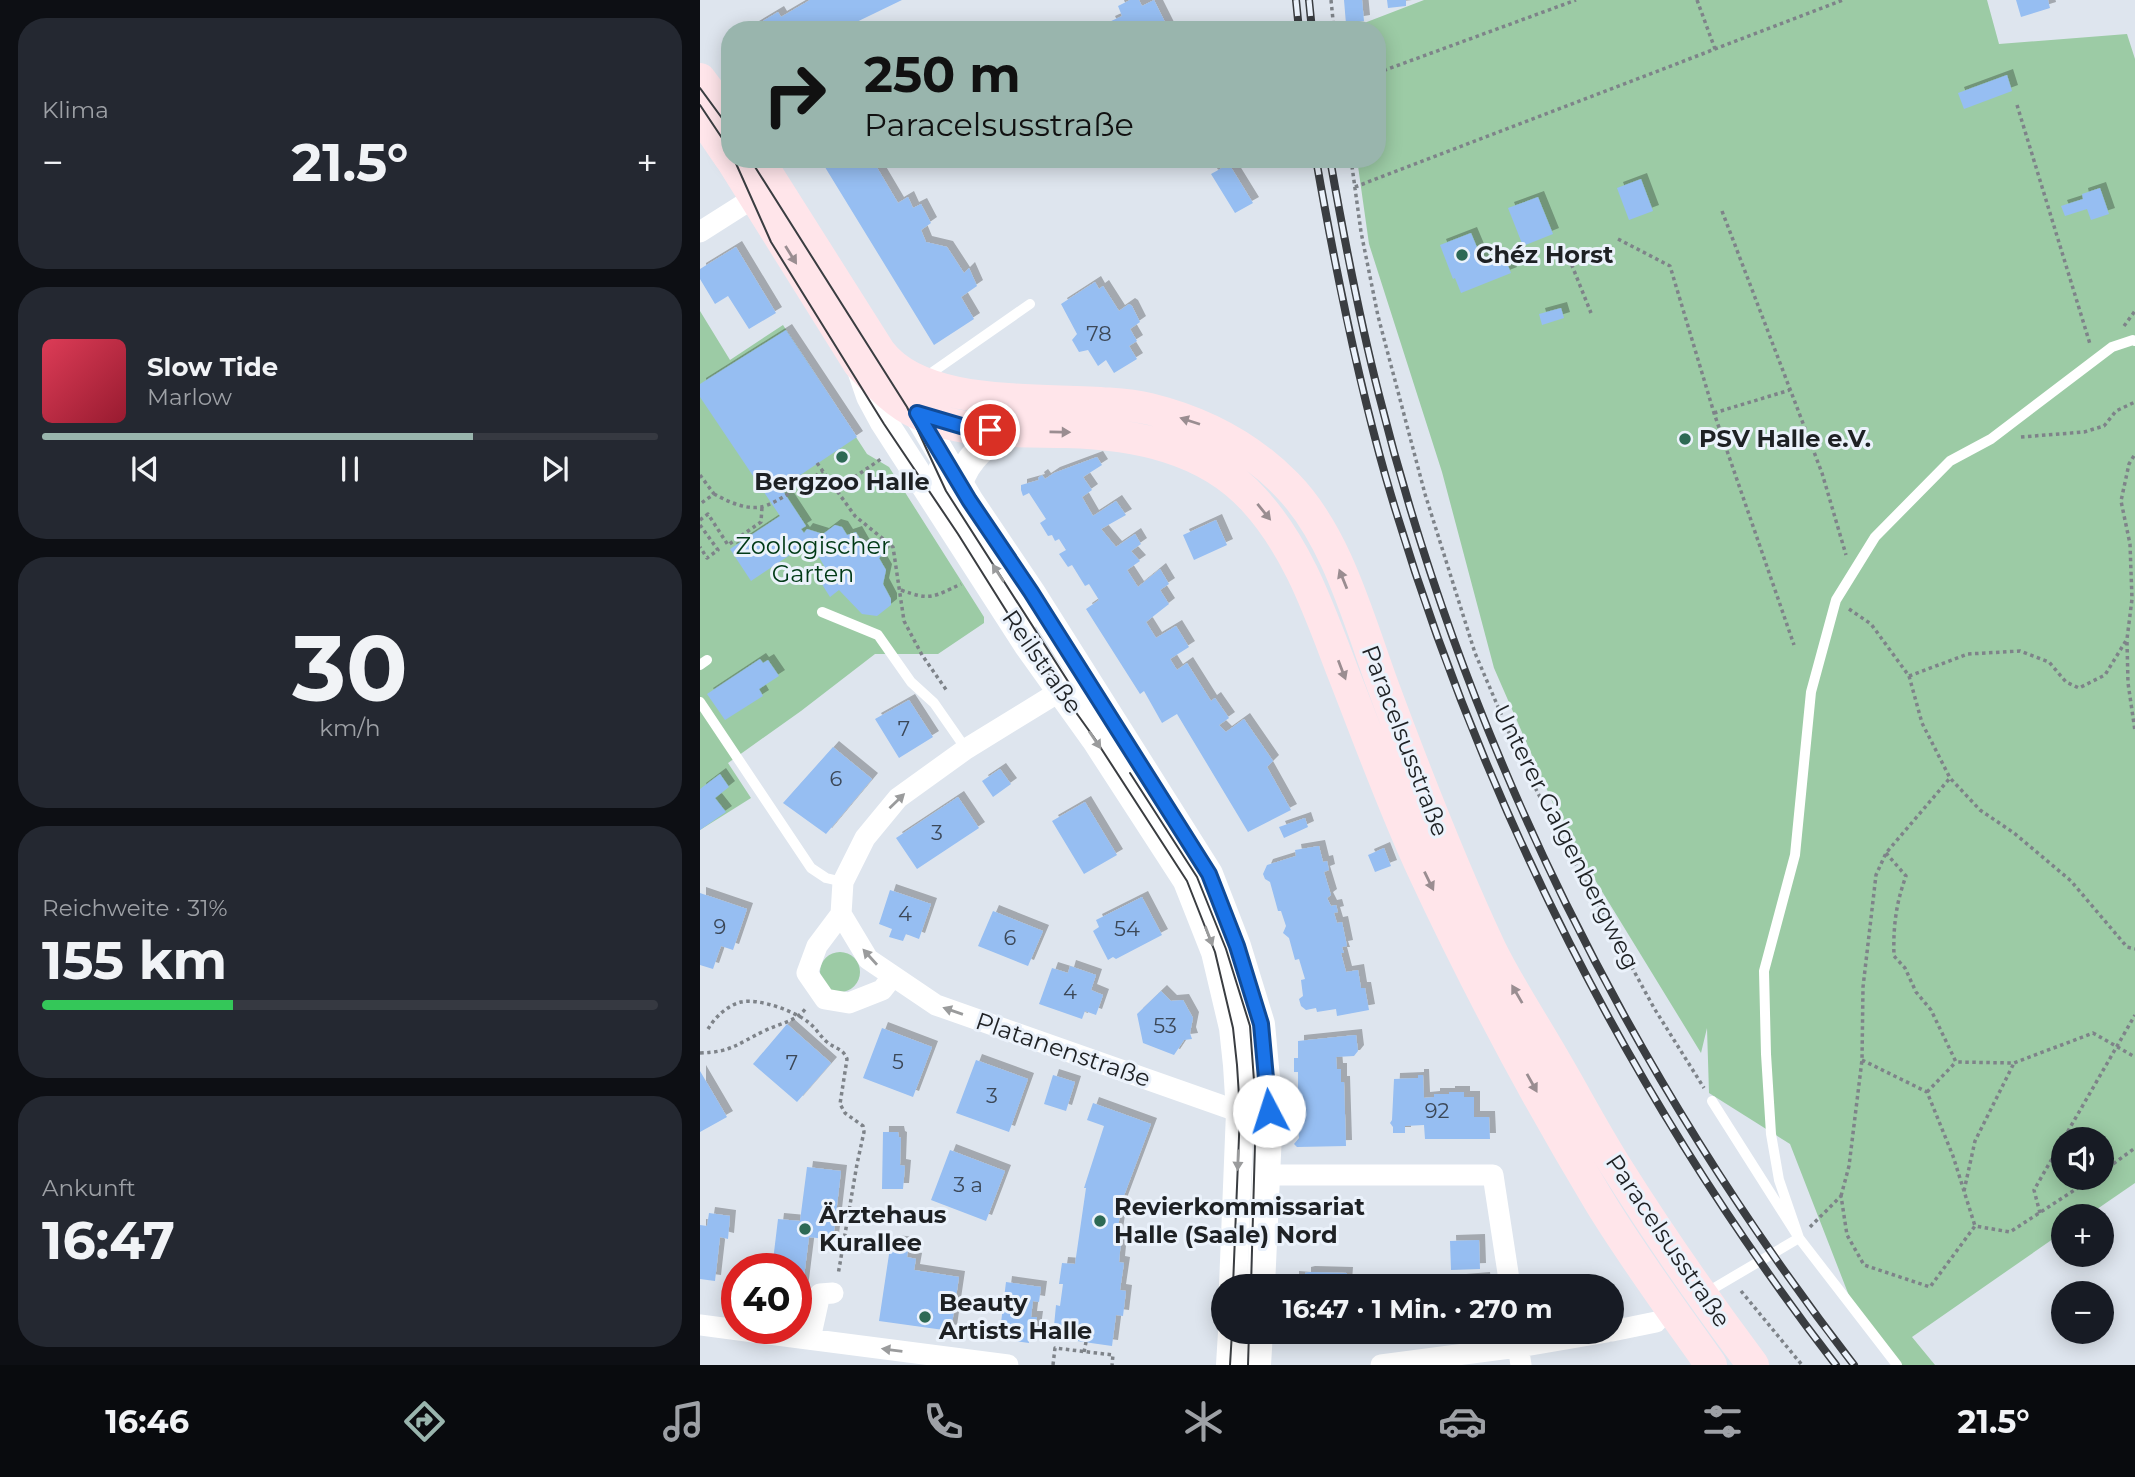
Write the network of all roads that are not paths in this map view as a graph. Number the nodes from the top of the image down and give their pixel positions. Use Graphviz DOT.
graph roads {
  1 [pos="700,79"];
  2 [pos="721,107"];
  3 [pos="700,114"];
  4 [pos="721,146"];
  5 [pos="736,168"];
  6 [pos="763,168"];
  7 [pos="755,197"];
  8 [pos="700,232"];
  9 [pos="1030,304"];
  10 [pos="2135,341"];
  11 [pos="874,358"];
  12 [pos="914,401"];
  13 [pos="1009,432"];
  14 [pos="959,483"];
  15 [pos="822,612"];
  16 [pos="1037,633"];
  17 [pos="1065,683"];
  18 [pos="700,702"];
  19 [pos="1100,702"];
  20 [pos="966,749"];
  21 [pos="843,882"];
  22 [pos="841,914"];
  23 [pos="893,976"];
  24 [pos="1712,1101"];
  25 [pos="1240,1112"];
  26 [pos="1267,1175"];
  27 [pos="1799,1238"];
  28 [pos="1234,1274"];
  29 [pos="1262,1274"];
  30 [pos="1508,1274"];
  31 [pos="833,1293"];
  32 [pos="1684,1307"];
  33 [pos="700,1325"];
  34 [pos="1624,1326"];
  35 [pos="721,1328"];
  36 [pos="812,1330"];
  37 [pos="812,1339"];
  38 [pos="1231,1344"];
  39 [pos="1258,1344"];
  40 [pos="1540,1344"];
  41 [pos="1519,1348"];
  42 [pos="1009,1365"];
  43 [pos="1230,1365"];
  44 [pos="1257,1365"];
  45 [pos="1381,1365"];
  46 [pos="1711,1365"];
  47 [pos="1753,1365"];
  48 [pos="1897,1365"];
  1 -- 2 [label="main road"];
  3 -- 4 [label="main road, Reilstraße"];
  5 -- 7 [label="main road, Reilstraße"];
  6 -- 11 [label="main road, Reilstraße"];
  7 -- 8 [label="street"];
  7 -- 11 [label="main road, Reilstraße, one-way"];
  9 -- 12 [label="lane"];
  10 -- 27 [label="lane"];
  11 -- 12 [label="main road, Paracelsusstraße"];
  11 -- 17 [label="street, Reilstraße"];
  12 -- 13 [label="main road, Paracelsusstraße"];
  12 -- 14 [label="street, Reilstraße"];
  16 -- 12 [label="lane, one-way"];
  32 -- 12 [label="main road, Paracelsusstraße, one-way"];
  13 -- 14 [label="street"];
  13 -- 32 [label="main road, Paracelsusstraße, one-way"];
  14 -- 19 [label="street, Reilstraße"];
  15 -- 20 [label="lane"];
  17 -- 19 [label="lane"];
  17 -- 20 [label="street"];
  17 -- 25 [label="street, Reilstraße, one-way"];
  18 -- 21 [label="lane"];
  19 -- 26 [label="street, Reilstraße"];
  21 -- 20 [label="street, one-way"];
  21 -- 22 [label="street"];
  23 -- 22 [label="street, Platanenstraße, one-way"];
  22 -- 23 [label="street"];
  25 -- 23 [label="street, Platanenstraße, one-way"];
  24 -- 27 [label="lane"];
  25 -- 28 [label="street, Reilstraße, one-way"];
  26 -- 29 [label="street, Reilstraße"];
  26 -- 30 [label="street"];
  27 -- 32 [label="lane"];
  27 -- 48 [label="lane"];
  31 -- 36 [label="street"];
  32 -- 34 [label="street"];
  32 -- 46 [label="main road, Paracelsusstraße"];
  32 -- 47 [label="main road, Paracelsusstraße"];
  33 -- 35 [label="street"];
  42 -- 37 [label="street, one-way"];
  38 -- 43 [label="street"];
  39 -- 44 [label="street"];
  40 -- 41 [label="street"];
  41 -- 45 [label="street"];
}
